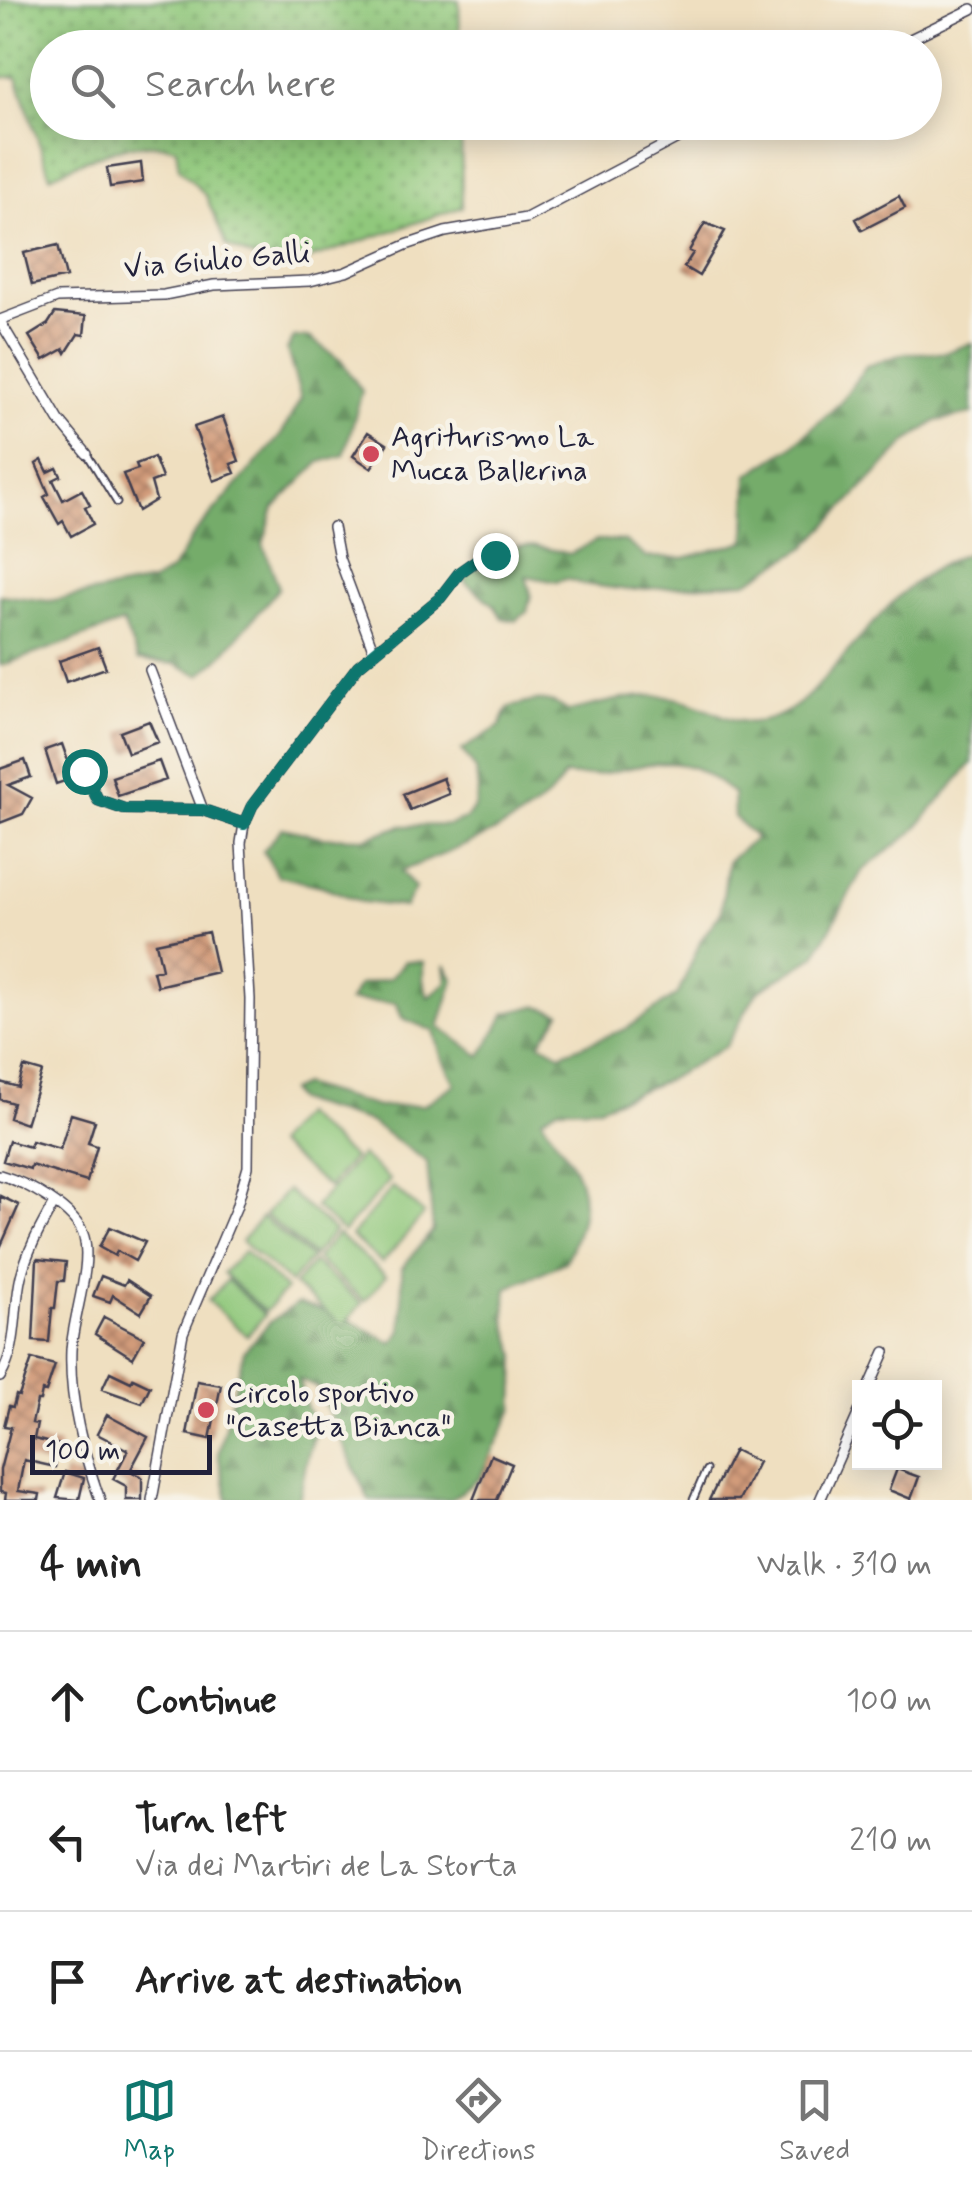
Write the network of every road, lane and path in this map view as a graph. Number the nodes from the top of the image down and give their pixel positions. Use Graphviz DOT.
graph roads {
  1 [pos="972,8"];
  2 [pos="928,30"];
  3 [pos="674,140"];
  4 [pos="0,321"];
  5 [pos="87,454"];
  6 [pos="117,503"];
  7 [pos="332,527"];
  8 [pos="495,555"];
  9 [pos="374,652"];
  10 [pos="150,670"];
  11 [pos="84,771"];
  12 [pos="203,810"];
  13 [pos="244,824"];
  14 [pos="0,1175"];
  15 [pos="54,1203"];
  16 [pos="884,1352"];
  17 [pos="0,1377"];
  18 [pos="872,1380"];
  19 [pos="852,1428"];
  20 [pos="706,1470"];
  21 [pos="100,1500"];
  22 [pos="152,1500"];
  23 [pos="693,1500"];
  24 [pos="820,1500"];
  1 -- 2 [label="street"];
  3 -- 4 [label="street, Via Giulio Galli"];
  4 -- 5 [label="street"];
  5 -- 6 [label="lane"];
  7 -- 9 [label="street"];
  8 -- 9 [label="street"];
  9 -- 13 [label="street"];
  10 -- 12 [label="street"];
  11 -- 12 [label="street"];
  12 -- 13 [label="street"];
  13 -- 22 [label="street"];
  14 -- 15 [label="street"];
  15 -- 17 [label="street"];
  15 -- 21 [label="street"];
  16 -- 18 [label="street"];
  19 -- 24 [label="street"];
  20 -- 23 [label="lane"];
}
